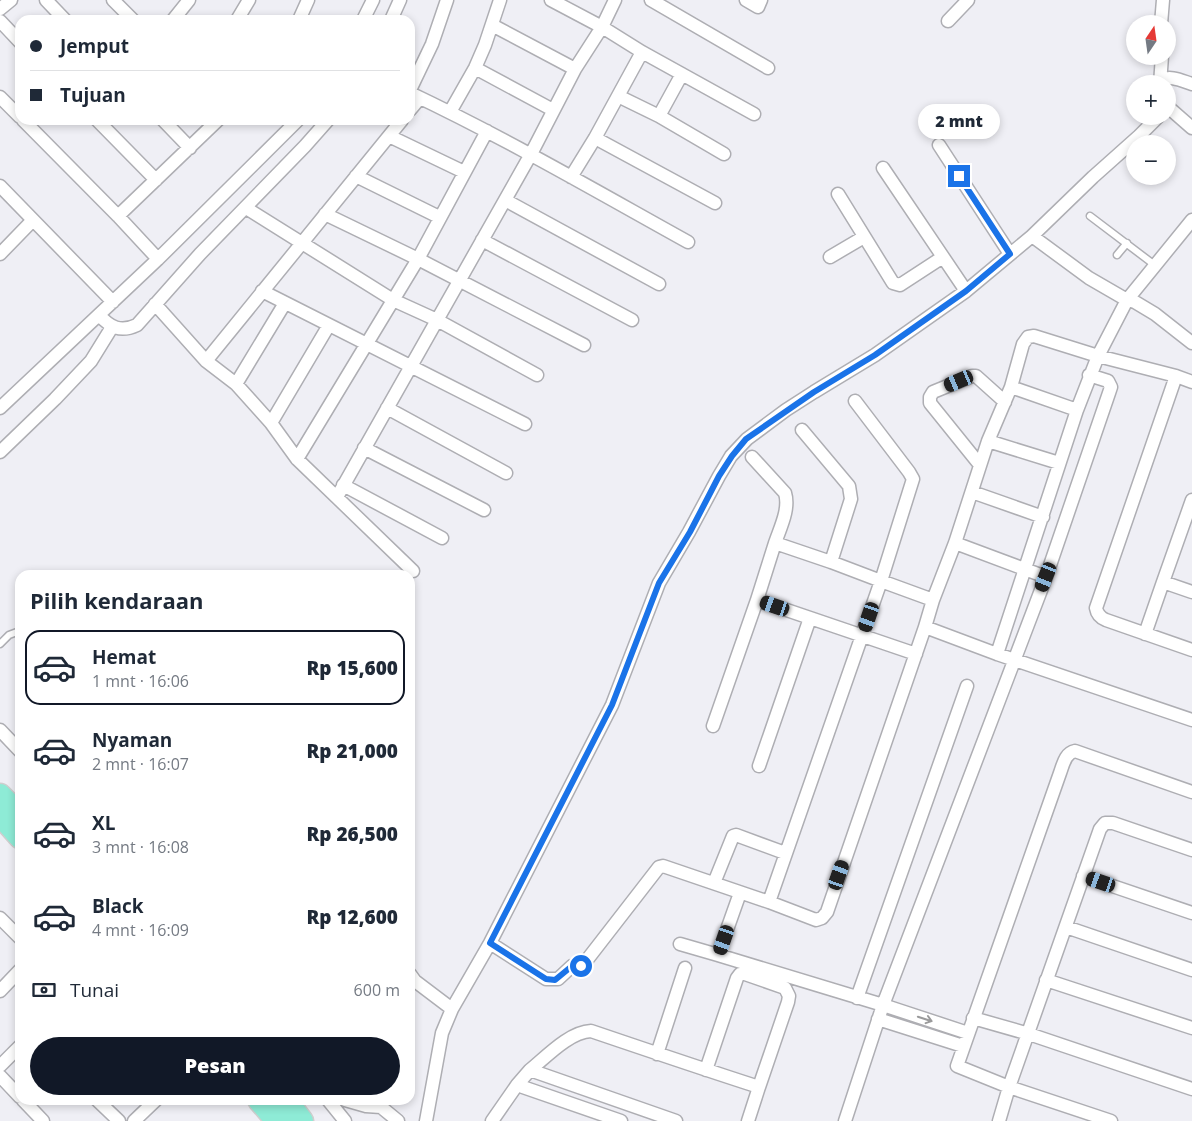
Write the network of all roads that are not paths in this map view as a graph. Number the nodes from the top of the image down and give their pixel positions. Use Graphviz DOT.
graph roads {
  1 [pos="11,0"];
  2 [pos="46,0"];
  3 [pos="113,0"];
  4 [pos="189,0"];
  5 [pos="249,0"];
  6 [pos="308,0"];
  7 [pos="373,0"];
  8 [pos="400,0"];
  9 [pos="447,0"];
  10 [pos="500,0"];
  11 [pos="551,0"];
  12 [pos="615,0"];
  13 [pos="746,0"];
  14 [pos="761,0"];
  15 [pos="968,0"];
  16 [pos="1163,0"];
  17 [pos="655,1"];
  18 [pos="0,9"];
  19 [pos="60,15"];
  20 [pos="128,15"];
  21 [pos="177,15"];
  22 [pos="240,15"];
  23 [pos="301,15"];
  24 [pos="366,15"];
  25 [pos="393,15"];
  26 [pos="1162,15"];
  27 [pos="0,21"];
  28 [pos="948,21"];
  29 [pos="492,25"];
  30 [pos="602,27"];
  31 [pos="15,37"];
  32 [pos="642,52"];
  33 [pos="475,68"];
  34 [pos="575,68"];
  35 [pos="768,68"];
  36 [pos="682,74"];
  37 [pos="1176,79"];
  38 [pos="1192,84"];
  39 [pos="415,91"];
  40 [pos="415,94"];
  41 [pos="618,96"];
  42 [pos="0,97"];
  43 [pos="553,110"];
  44 [pos="450,112"];
  45 [pos="15,113"];
  46 [pos="754,114"];
  47 [pos="1176,114"];
  48 [pos="659,116"];
  49 [pos="27,125"];
  50 [pos="102,125"];
  51 [pos="168,125"];
  52 [pos="213,125"];
  53 [pos="293,125"];
  54 [pos="323,125"];
  55 [pos="397,125"];
  56 [pos="1150,125"];
  57 [pos="1192,128"];
  58 [pos="487,131"];
  59 [pos="389,136"];
  60 [pos="595,138"];
  61 [pos="939,145"];
  62 [pos="190,148"];
  63 [pos="531,154"];
  64 [pos="724,154"];
  65 [pos="883,168"];
  66 [pos="464,172"];
  67 [pos="356,176"];
  68 [pos="571,177"];
  69 [pos="156,180"];
  70 [pos="0,186"];
  71 [pos="838,194"];
  72 [pos="505,200"];
  73 [pos="714,203"];
  74 [pos="246,208"];
  75 [pos="325,214"];
  76 [pos="118,216"];
  77 [pos="1090,216"];
  78 [pos="439,217"];
  79 [pos="33,220"];
  80 [pos="1192,220"];
  81 [pos="1032,236"];
  82 [pos="864,237"];
  83 [pos="482,240"];
  84 [pos="688,242"];
  85 [pos="301,243"];
  86 [pos="1127,243"];
  87 [pos="0,254"];
  88 [pos="1010,254"];
  89 [pos="1118,255"];
  90 [pos="830,257"];
  91 [pos="943,257"];
  92 [pos="158,259"];
  93 [pos="418,259"];
  94 [pos="1156,266"];
  95 [pos="460,280"];
  96 [pos="659,284"];
  97 [pos="262,291"];
  98 [pos="966,291"];
  99 [pos="394,300"];
  100 [pos="1127,300"];
  101 [pos="114,302"];
  102 [pos="285,302"];
  103 [pos="155,304"];
  104 [pos="98,315"];
  105 [pos="437,320"];
  106 [pos="632,320"];
  107 [pos="329,325"];
  108 [pos="120,328"];
  109 [pos="1192,343"];
  110 [pos="584,345"];
  111 [pos="1098,356"];
  112 [pos="206,361"];
  113 [pos="537,375"];
  114 [pos="1089,375"];
  115 [pos="1176,376"];
  116 [pos="1192,382"];
  117 [pos="236,384"];
  118 [pos="1011,387"];
  119 [pos="855,401"];
  120 [pos="1005,402"];
  121 [pos="0,408"];
  122 [pos="387,408"];
  123 [pos="1077,410"];
  124 [pos="271,423"];
  125 [pos="525,424"];
  126 [pos="802,430"];
  127 [pos="988,441"];
  128 [pos="364,448"];
  129 [pos="0,452"];
  130 [pos="752,457"];
  131 [pos="297,459"];
  132 [pos="1059,463"];
  133 [pos="980,465"];
  134 [pos="506,473"];
  135 [pos="343,485"];
  136 [pos="972,492"];
  137 [pos="336,497"];
  138 [pos="1049,500"];
  139 [pos="1192,500"];
  140 [pos="1070,506"];
  141 [pos="484,510"];
  142 [pos="1043,517"];
  143 [pos="442,538"];
  144 [pos="775,543"];
  145 [pos="955,543"];
  146 [pos="831,562"];
  147 [pos="412,570"];
  148 [pos="1025,570"];
  149 [pos="1046,577"];
  150 [pos="881,581"];
  151 [pos="1163,582"];
  152 [pos="1192,592"];
  153 [pos="757,600"];
  154 [pos="933,600"];
  155 [pos="810,618"];
  156 [pos="925,627"];
  157 [pos="15,633"];
  158 [pos="1145,634"];
  159 [pos="863,635"];
  160 [pos="0,644"];
  161 [pos="1192,650"];
  162 [pos="916,654"];
  163 [pos="997,654"];
  164 [pos="1013,660"];
  165 [pos="967,686"];
  166 [pos="1192,720"];
  167 [pos="713,726"];
  168 [pos="0,730"];
  169 [pos="15,746"];
  170 [pos="759,766"];
  171 [pos="1192,792"];
  172 [pos="0,794"];
  173 [pos="15,810"];
  174 [pos="0,815"];
  175 [pos="15,832"];
  176 [pos="1192,850"];
  177 [pos="785,853"];
  178 [pos="1083,876"];
  179 [pos="714,883"];
  180 [pos="740,893"];
  181 [pos="769,902"];
  182 [pos="1192,913"];
  183 [pos="0,918"];
  184 [pos="1066,927"];
  185 [pos="15,933"];
  186 [pos="490,943"];
  187 [pos="680,944"];
  188 [pos="718,955"];
  189 [pos="685,968"];
  190 [pos="1192,970"];
  191 [pos="15,975"];
  192 [pos="1046,980"];
  193 [pos="415,981"];
  194 [pos="0,990"];
  195 [pos="857,998"];
  196 [pos="883,1005"];
  197 [pos="452,1008"];
  198 [pos="973,1018"];
  199 [pos="878,1019"];
  200 [pos="1192,1028"];
  201 [pos="968,1033"];
  202 [pos="1029,1034"];
  203 [pos="963,1046"];
  204 [pos="15,1051"];
  205 [pos="657,1054"];
  206 [pos="0,1066"];
  207 [pos="530,1070"];
  208 [pos="706,1070"];
  209 [pos="0,1076"];
  210 [pos="517,1085"];
  211 [pos="1009,1087"];
  212 [pos="759,1088"];
  213 [pos="1192,1089"];
  214 [pos="15,1092"];
  215 [pos="28,1105"];
  216 [pos="102,1105"];
  217 [pos="151,1105"];
  218 [pos="263,1105"];
  219 [pos="290,1105"];
  220 [pos="332,1105"];
  221 [pos="362,1105"];
  222 [pos="43,1121"];
  223 [pos="119,1121"];
  224 [pos="134,1121"];
  225 [pos="277,1121"];
  226 [pos="302,1121"];
  227 [pos="344,1121"];
  228 [pos="398,1121"];
  229 [pos="426,1121"];
  230 [pos="492,1121"];
  231 [pos="622,1121"];
  232 [pos="676,1121"];
  233 [pos="748,1121"];
  234 [pos="845,1121"];
  235 [pos="999,1121"];
  236 [pos="1111,1121"];
  1 -- 18 [label="street"];
  2 -- 19 [label="street"];
  3 -- 20 [label="street"];
  4 -- 21 [label="street"];
  5 -- 22 [label="street"];
  6 -- 23 [label="street"];
  7 -- 24 [label="street"];
  8 -- 25 [label="street"];
  9 -- 39 [label="street"];
  10 -- 29 [label="street"];
  11 -- 30 [label="street"];
  12 -- 30 [label="street"];
  13 -- 14 [label="street"];
  15 -- 28 [label="street"];
  16 -- 26 [label="street"];
  17 -- 35 [label="street"];
  27 -- 31 [label="street"];
  29 -- 33 [label="street"];
  29 -- 34 [label="street"];
  30 -- 32 [label="street"];
  30 -- 34 [label="street"];
  32 -- 36 [label="street"];
  32 -- 41 [label="street"];
  33 -- 43 [label="street"];
  33 -- 44 [label="street"];
  34 -- 43 [label="street"];
  36 -- 46 [label="street"];
  36 -- 48 [label="street"];
  37 -- 38 [label="street"];
  40 -- 44 [label="street"];
  41 -- 48 [label="street"];
  41 -- 60 [label="street"];
  42 -- 45 [label="street"];
  43 -- 63 [label="street"];
  44 -- 58 [label="street"];
  47 -- 57 [label="street"];
  48 -- 64 [label="street"];
  49 -- 76 [label="street"];
  50 -- 69 [label="street"];
  51 -- 62 [label="street"];
  52 -- 62 [label="street"];
  53 -- 92 [label="street"];
  54 -- 74 [label="street"];
  55 -- 59 [label="street"];
  56 -- 81 [label="street"];
  58 -- 63 [label="street"];
  58 -- 66 [label="street"];
  59 -- 66 [label="street"];
  59 -- 67 [label="street"];
  60 -- 68 [label="street"];
  60 -- 73 [label="street"];
  61 -- 88 [label="street"];
  62 -- 69 [label="street"];
  63 -- 68 [label="street"];
  63 -- 72 [label="street"];
  65 -- 91 [label="street"];
  66 -- 78 [label="street"];
  67 -- 75 [label="street"];
  67 -- 78 [label="street"];
  68 -- 84 [label="street"];
  69 -- 76 [label="street"];
  70 -- 79 [label="street"];
  71 -- 82 [label="street"];
  72 -- 83 [label="street"];
  72 -- 96 [label="street"];
  74 -- 85 [label="street"];
  74 -- 103 [label="street"];
  75 -- 85 [label="street"];
  75 -- 93 [label="street"];
  76 -- 92 [label="street"];
  77 -- 86 [label="lane"];
  78 -- 93 [label="street"];
  79 -- 87 [label="street"];
  79 -- 101 [label="street"];
  80 -- 94 [label="street"];
  81 -- 88 [label="street"];
  81 -- 100 [label="street"];
  82 -- 90 [label="street"];
  82 -- 91 [label="street"];
  83 -- 95 [label="street"];
  83 -- 106 [label="street"];
  85 -- 97 [label="street"];
  85 -- 99 [label="street"];
  86 -- 89 [label="lane"];
  86 -- 94 [label="lane"];
  88 -- 98 [label="street"];
  91 -- 98 [label="street"];
  92 -- 101 [label="street"];
  93 -- 95 [label="street"];
  93 -- 99 [label="street"];
  94 -- 100 [label="street"];
  95 -- 105 [label="street"];
  95 -- 110 [label="street"];
  97 -- 102 [label="street"];
  97 -- 112 [label="street"];
  98 -- 186 [label="street"];
  99 -- 105 [label="street"];
  99 -- 131 [label="street"];
  100 -- 109 [label="street"];
  100 -- 111 [label="street"];
  101 -- 104 [label="street"];
  102 -- 107 [label="street"];
  102 -- 117 [label="street"];
  103 -- 108 [label="street"];
  103 -- 112 [label="street"];
  104 -- 108 [label="street"];
  104 -- 121 [label="street"];
  105 -- 113 [label="street"];
  105 -- 122 [label="street"];
  107 -- 124 [label="street"];
  107 -- 125 [label="street"];
  108 -- 129 [label="street"];
  111 -- 114 [label="street"];
  111 -- 115 [label="street"];
  111 -- 118 [label="street"];
  112 -- 117 [label="street"];
  114 -- 123 [label="street"];
  114 -- 140 [label="street"];
  115 -- 116 [label="street"];
  115 -- 158 [label="street"];
  117 -- 124 [label="street"];
  118 -- 120 [label="street"];
  118 -- 123 [label="street"];
  119 -- 150 [label="street"];
  120 -- 127 [label="street"];
  120 -- 133 [label="street"];
  122 -- 128 [label="street"];
  122 -- 134 [label="street"];
  123 -- 132 [label="street"];
  124 -- 131 [label="street"];
  126 -- 146 [label="street"];
  127 -- 132 [label="street"];
  127 -- 133 [label="street"];
  128 -- 135 [label="street"];
  128 -- 141 [label="street"];
  130 -- 144 [label="street"];
  131 -- 137 [label="street"];
  132 -- 138 [label="street"];
  133 -- 136 [label="street"];
  135 -- 137 [label="street"];
  135 -- 143 [label="street"];
  136 -- 142 [label="street"];
  136 -- 145 [label="street"];
  137 -- 147 [label="street"];
  138 -- 140 [label="street"];
  138 -- 142 [label="street"];
  139 -- 151 [label="street"];
  140 -- 149 [label="street"];
  142 -- 148 [label="street"];
  144 -- 146 [label="street"];
  144 -- 153 [label="street"];
  145 -- 148 [label="street"];
  145 -- 154 [label="street"];
  146 -- 150 [label="street"];
  148 -- 149 [label="street"];
  148 -- 163 [label="street"];
  149 -- 164 [label="street"];
  150 -- 154 [label="street"];
  150 -- 159 [label="street"];
  151 -- 152 [label="street"];
  151 -- 158 [label="street"];
  153 -- 155 [label="street"];
  153 -- 167 [label="street"];
  154 -- 156 [label="street"];
  155 -- 159 [label="street"];
  155 -- 170 [label="street"];
  156 -- 162 [label="street"];
  156 -- 163 [label="street"];
  157 -- 160 [label="lane"];
  158 -- 161 [label="street"];
  159 -- 162 [label="street"];
  159 -- 177 [label="street"];
  162 -- 181 [label="street"];
  163 -- 164 [label="street"];
  164 -- 166 [label="street"];
  164 -- 196 [label="street"];
  165 -- 195 [label="street"];
  168 -- 169 [label="street"];
  171 -- 198 [label="street"];
  172 -- 173 [label="highway"];
  174 -- 175 [label="highway"];
  176 -- 178 [label="street"];
  177 -- 179 [label="street"];
  177 -- 181 [label="street"];
  178 -- 182 [label="street"];
  178 -- 184 [label="street"];
  179 -- 180 [label="street"];
  179 -- 186 [label="street"];
  180 -- 181 [label="street"];
  180 -- 188 [label="street"];
  183 -- 185 [label="street"];
  184 -- 190 [label="street"];
  184 -- 192 [label="street"];
  186 -- 197 [label="street"];
  187 -- 188 [label="street"];
  188 -- 195 [label="street"];
  189 -- 205 [label="street"];
  191 -- 194 [label="street"];
  192 -- 200 [label="street"];
  192 -- 202 [label="street"];
  193 -- 197 [label="street"];
  195 -- 196 [label="street"];
  196 -- 199 [label="street"];
  196 -- 201 [label="street, one-way"];
  197 -- 229 [label="street"];
  198 -- 201 [label="street"];
  198 -- 202 [label="street"];
  199 -- 203 [label="street"];
  199 -- 234 [label="street"];
  201 -- 203 [label="street"];
  202 -- 211 [label="street"];
  202 -- 213 [label="street"];
  203 -- 211 [label="street"];
  204 -- 206 [label="street"];
  205 -- 207 [label="street"];
  205 -- 208 [label="street"];
  207 -- 210 [label="street"];
  207 -- 232 [label="street"];
  208 -- 212 [label="street"];
  208 -- 212 [label="street"];
  209 -- 214 [label="street"];
  210 -- 230 [label="street"];
  210 -- 231 [label="street"];
  211 -- 235 [label="street"];
  211 -- 236 [label="street"];
  212 -- 233 [label="street"];
  215 -- 222 [label="street"];
  216 -- 223 [label="street"];
  217 -- 224 [label="street"];
  218 -- 225 [label="highway"];
  219 -- 226 [label="highway"];
  220 -- 227 [label="street"];
  221 -- 228 [label="street"];
}
